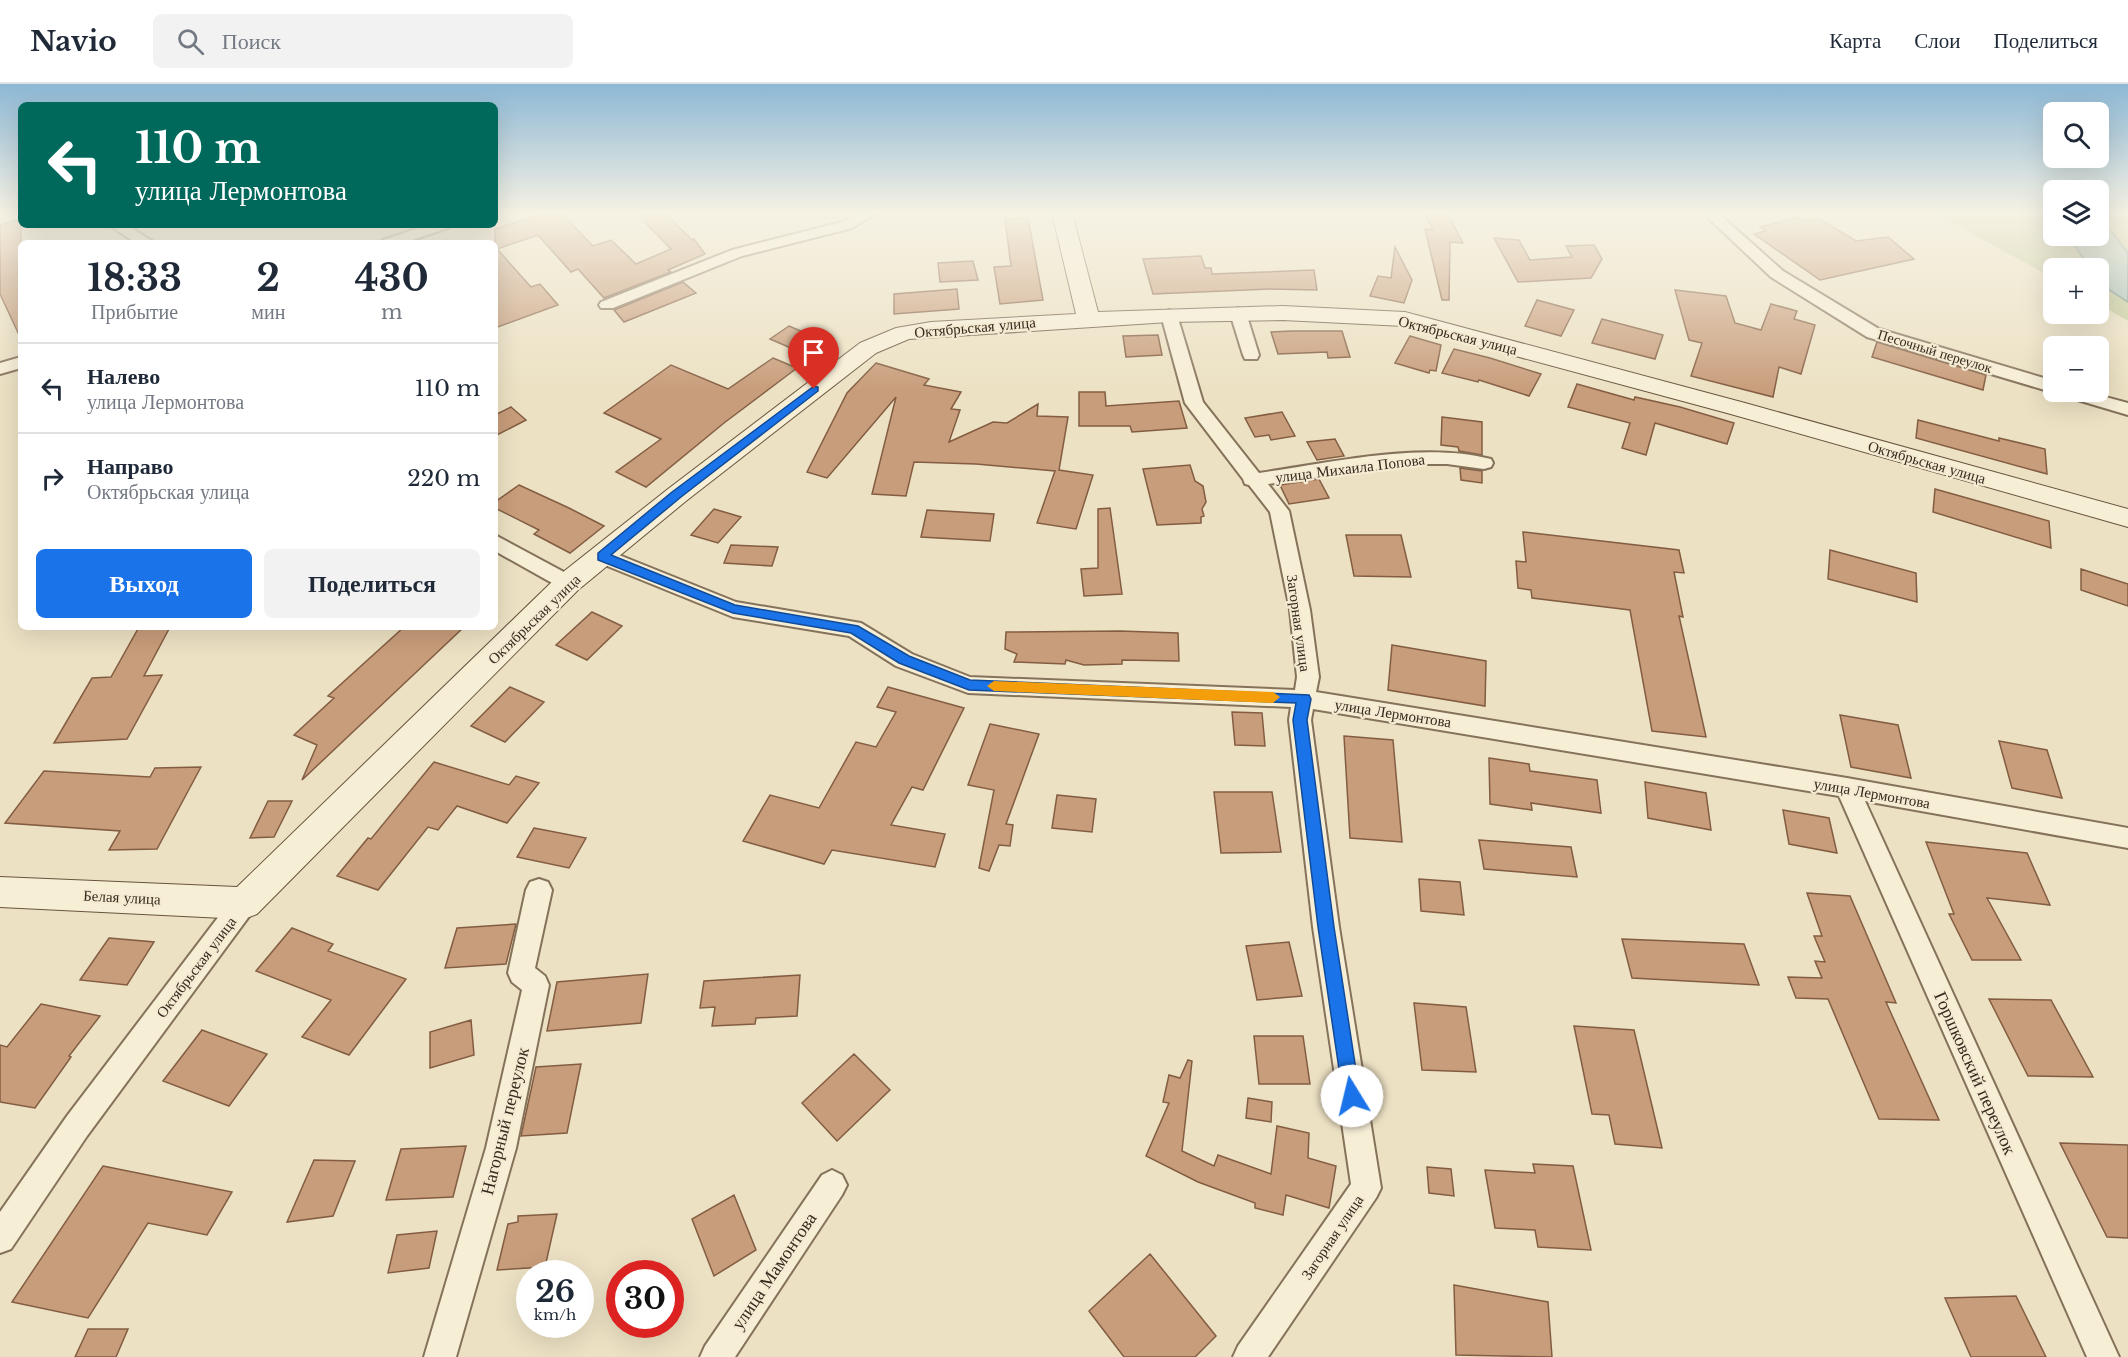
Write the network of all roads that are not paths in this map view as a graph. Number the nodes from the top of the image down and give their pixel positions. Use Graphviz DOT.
graph roads {
  1 [pos="690,272"];
  2 [pos="1077,272"];
  3 [pos="1775,272"];
  4 [pos="607,305"];
  5 [pos="1239,314"];
  6 [pos="1169,315"];
  7 [pos="1089,320"];
  8 [pos="1251,355"];
  9 [pos="18,363"];
  10 [pos="0,369"];
  11 [pos="2043,384"];
  12 [pos="2104,402"];
  13 [pos="2128,409"];
  14 [pos="1484,463"];
  15 [pos="1252,480"];
  16 [pos="2128,518"];
  17 [pos="498,544"];
  18 [pos="602,556"];
  19 [pos="568,584"];
  20 [pos="1304,699"];
  21 [pos="1847,788"];
  22 [pos="2128,838"];
  23 [pos="539,890"];
  24 [pos="0,892"];
  25 [pos="244,903"];
  26 [pos="832,1185"];
  27 [pos="0,1238"];
  28 [pos="440,1357"];
  29 [pos="716,1357"];
  30 [pos="1249,1357"];
  31 [pos="2103,1357"];
  1 -- 4 [label="street"];
  2 -- 7 [label="street"];
  3 -- 11 [label="street, Песочный переулок"];
  5 -- 6 [label="street, Октябрьская улица"];
  5 -- 8 [label="street"];
  5 -- 16 [label="street, Октябрьская улица"];
  6 -- 7 [label="street, Октябрьская улица"];
  6 -- 15 [label="street, Загорная улица"];
  7 -- 18 [label="street, Октябрьская улица"];
  9 -- 10 [label="street"];
  12 -- 13 [label="street"];
  14 -- 15 [label="street, улица Михаила Попова"];
  15 -- 20 [label="street, Загорная улица"];
  17 -- 19 [label="street"];
  18 -- 19 [label="street, Октябрьская улица"];
  18 -- 20 [label="street, улица Лермонтова"];
  19 -- 25 [label="street, Октябрьская улица"];
  20 -- 21 [label="street, улица Лермонтова"];
  20 -- 30 [label="street, Загорная улица"];
  21 -- 22 [label="street, улица Лермонтова"];
  21 -- 31 [label="street, Горшковский переулок"];
  23 -- 28 [label="street, Нагорный переулок"];
  24 -- 25 [label="street, Белая улица"];
  25 -- 27 [label="street, Октябрьская улица"];
  26 -- 29 [label="street, улица Мамонтова"];
}
